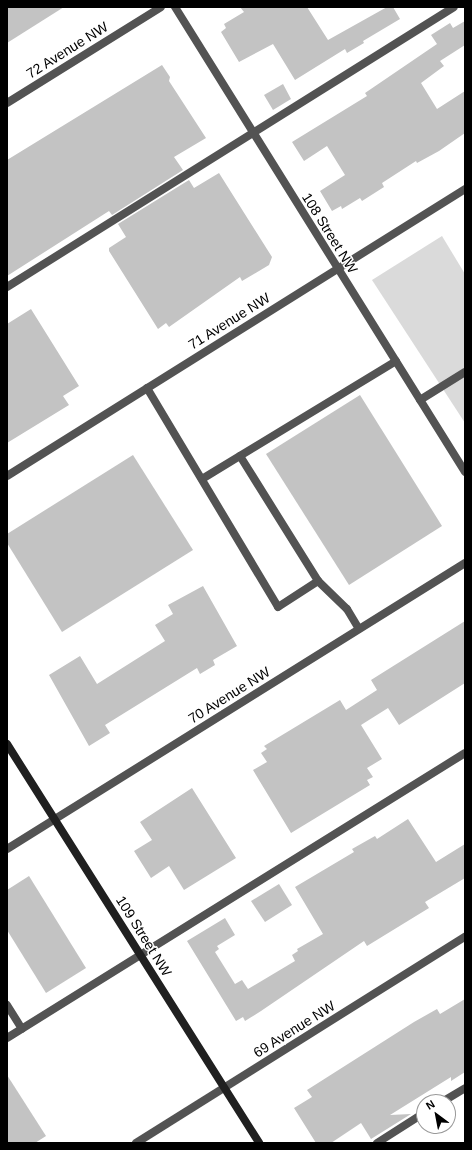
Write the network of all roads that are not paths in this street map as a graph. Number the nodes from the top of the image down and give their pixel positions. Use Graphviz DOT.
graph roads {
  1 [pos="161,7"];
  2 [pos="175,7"];
  3 [pos="454,7"];
  4 [pos="7,103"];
  5 [pos="253,134"];
  6 [pos="465,189"];
  7 [pos="337,269"];
  8 [pos="7,287"];
  9 [pos="396,361"];
  10 [pos="465,372"];
  11 [pos="147,388"];
  12 [pos="420,400"];
  13 [pos="240,456"];
  14 [pos="465,472"];
  15 [pos="7,476"];
  16 [pos="202,479"];
  17 [pos="465,563"];
  18 [pos="318,581"];
  19 [pos="359,629"];
  20 [pos="7,744"];
  21 [pos="465,752"];
  22 [pos="54,819"];
  23 [pos="7,849"];
  24 [pos="465,937"];
  25 [pos="141,956"];
  26 [pos="7,1005"];
  27 [pos="22,1029"];
  28 [pos="7,1038"];
  29 [pos="224,1088"];
  30 [pos="465,1088"];
  31 [pos="455,1094"];
  32 [pos="416,1119"];
  33 [pos="136,1143"];
  34 [pos="258,1143"];
  35 [pos="377,1143"];
  1 -- 4 [label="street, 72 Avenue NW"];
  2 -- 5 [label="street, 108 Street NW"];
  3 -- 5 [label="street"];
  5 -- 7 [label="street, 108 Street NW"];
  5 -- 8 [label="street"];
  6 -- 7 [label="street, 71 Avenue NW"];
  7 -- 9 [label="street, 108 Street NW"];
  7 -- 11 [label="street, 71 Avenue NW"];
  9 -- 12 [label="street, 108 Street NW"];
  9 -- 13 [label="street"];
  10 -- 12 [label="street"];
  11 -- 15 [label="street, 71 Avenue NW"];
  11 -- 16 [label="street"];
  12 -- 14 [label="street, 108 Street NW"];
  13 -- 16 [label="street"];
  13 -- 18 [label="street"];
  16 -- 18 [label="street"];
  17 -- 19 [label="street, 70 Avenue NW"];
  18 -- 19 [label="street"];
  19 -- 22 [label="street, 70 Avenue NW"];
  20 -- 22 [label="main road, 109 Street NW"];
  21 -- 25 [label="street"];
  22 -- 23 [label="street, 70 Avenue NW"];
  22 -- 25 [label="main road, 109 Street NW"];
  24 -- 29 [label="street, 69 Avenue NW"];
  25 -- 27 [label="street"];
  25 -- 29 [label="main road, 109 Street NW"];
  26 -- 27 [label="street"];
  27 -- 28 [label="street"];
  29 -- 33 [label="street, 69 Avenue NW"];
  29 -- 34 [label="main road, 109 Street NW"];
  30 -- 31 [label="street"];
  32 -- 35 [label="street"];
}
